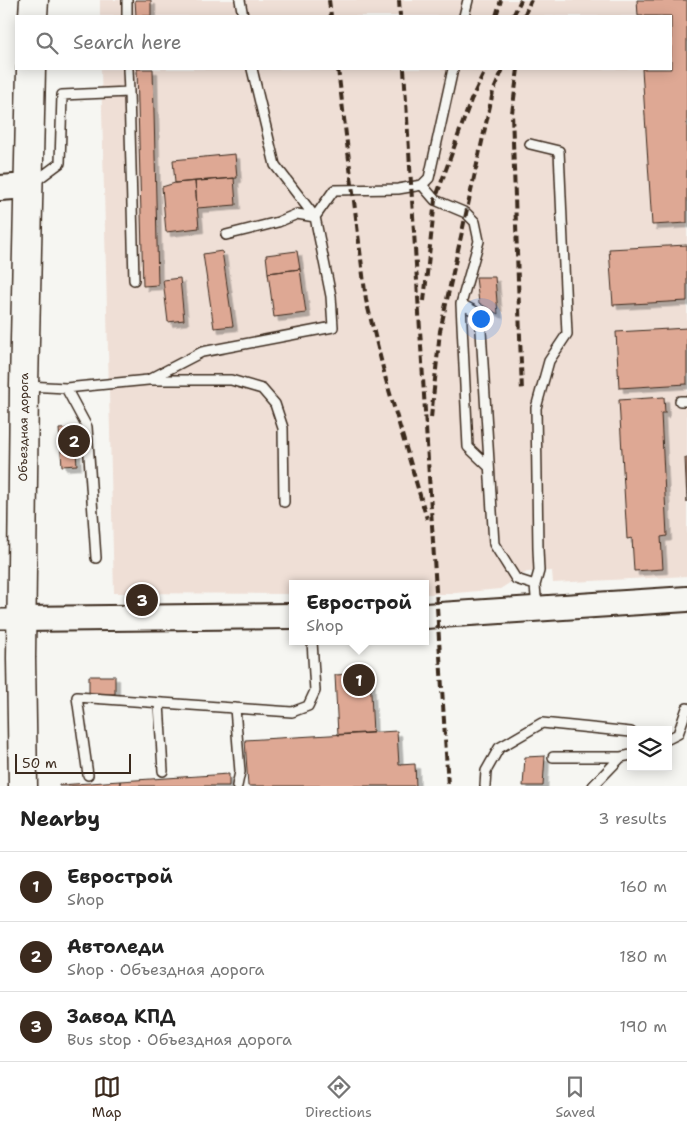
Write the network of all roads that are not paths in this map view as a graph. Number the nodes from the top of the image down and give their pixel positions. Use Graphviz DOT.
graph roads {
  1 [pos="34,0"];
  2 [pos="127,0"];
  3 [pos="240,0"];
  4 [pos="468,0"];
  5 [pos="33,15"];
  6 [pos="127,15"];
  7 [pos="243,15"];
  8 [pos="464,15"];
  9 [pos="31,70"];
  10 [pos="128,70"];
  11 [pos="252,70"];
  12 [pos="453,70"];
  13 [pos="129,92"];
  14 [pos="530,144"];
  15 [pos="422,185"];
  16 [pos="28,186"];
  17 [pos="0,188"];
  18 [pos="315,217"];
  19 [pos="226,235"];
  20 [pos="134,280"];
  21 [pos="461,304"];
  22 [pos="148,380"];
  23 [pos="24,386"];
  24 [pos="66,388"];
  25 [pos="489,467"];
  26 [pos="284,502"];
  27 [pos="96,558"];
  28 [pos="535,586"];
  29 [pos="687,599"];
  30 [pos="537,609"];
  31 [pos="289,616"];
  32 [pos="429,616"];
  33 [pos="11,619"];
  34 [pos="312,645"];
  35 [pos="159,703"];
  36 [pos="235,708"];
  37 [pos="687,708"];
  38 [pos="627,732"];
  39 [pos="672,734"];
  40 [pos="678,734"];
  41 [pos="672,737"];
  42 [pos="627,756"];
  43 [pos="553,757"];
  44 [pos="621,757"];
  45 [pos="163,771"];
  46 [pos="88,775"];
  47 [pos="23,786"];
  48 [pos="237,786"];
  49 [pos="485,786"];
  50 [pos="593,786"];
  1 -- 5 [label="main road"];
  2 -- 6 [label="lane"];
  3 -- 7 [label="lane"];
  4 -- 8 [label="lane"];
  9 -- 16 [label="main road, Объездная дорога"];
  10 -- 13 [label="lane"];
  11 -- 18 [label="lane"];
  12 -- 15 [label="lane"];
  13 -- 16 [label="lane"];
  13 -- 20 [label="lane"];
  14 -- 28 [label="lane"];
  15 -- 18 [label="lane"];
  15 -- 21 [label="lane"];
  16 -- 17 [label="street"];
  16 -- 23 [label="main road, Объездная дорога"];
  18 -- 19 [label="lane"];
  18 -- 22 [label="lane"];
  21 -- 25 [label="lane"];
  21 -- 25 [label="lane"];
  22 -- 24 [label="lane"];
  22 -- 26 [label="lane"];
  23 -- 24 [label="lane"];
  23 -- 33 [label="main road, Объездная дорога"];
  24 -- 27 [label="lane"];
  25 -- 28 [label="lane"];
  28 -- 30 [label="lane"];
  29 -- 30 [label="street"];
  30 -- 32 [label="street"];
  31 -- 33 [label="street"];
  33 -- 47 [label="main road, Объездная дорога"];
  34 -- 36 [label="lane"];
  35 -- 36 [label="lane"];
  35 -- 45 [label="lane"];
  35 -- 46 [label="lane"];
  36 -- 48 [label="lane"];
  37 -- 40 [label="lane"];
  38 -- 49 [label="lane"];
  39 -- 40 [label="lane"];
  40 -- 41 [label="lane"];
  42 -- 44 [label="lane"];
  43 -- 44 [label="lane"];
  44 -- 50 [label="lane"];
}
